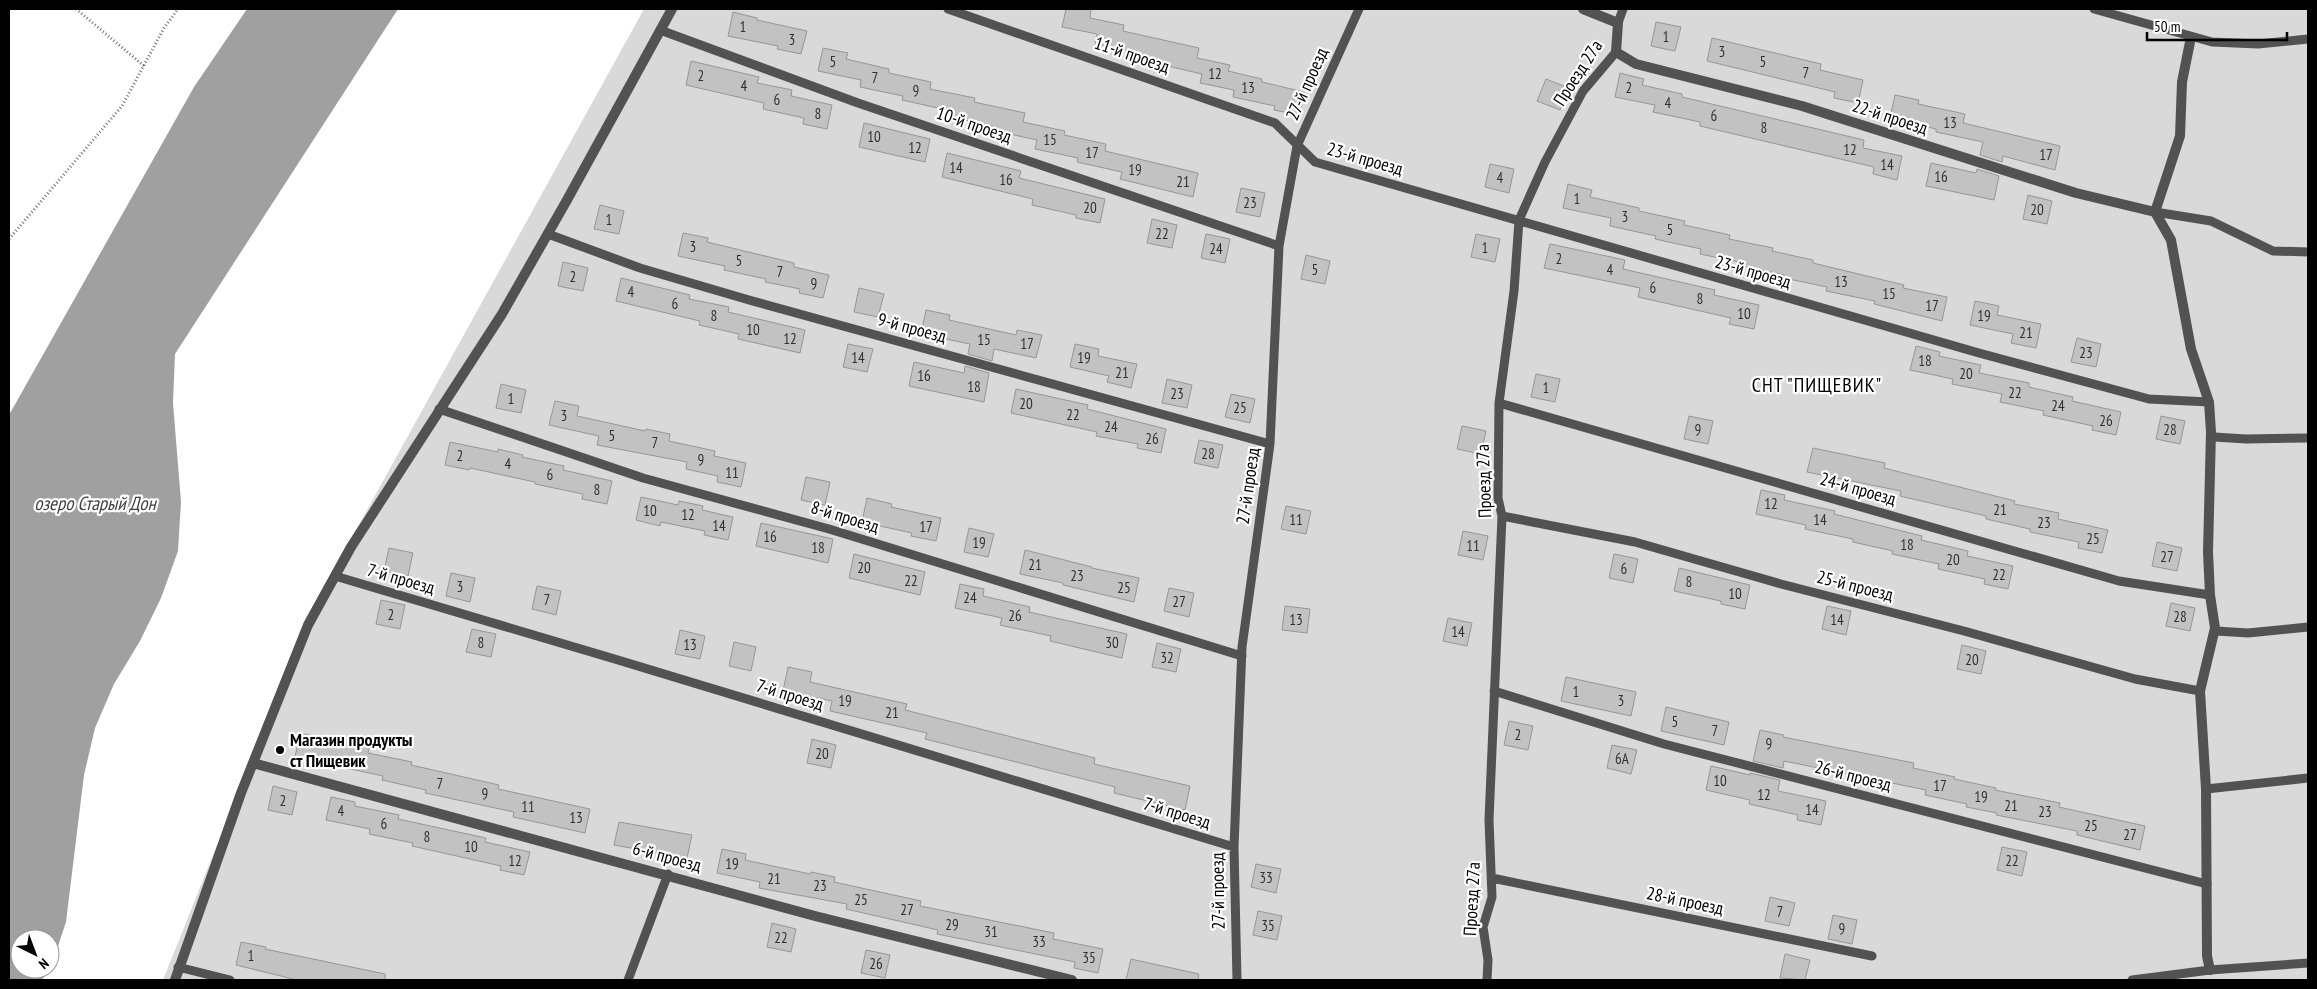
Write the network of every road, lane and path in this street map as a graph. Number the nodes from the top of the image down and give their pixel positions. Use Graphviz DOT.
graph roads {
  1 [pos="76,9"];
  2 [pos="178,9"];
  3 [pos="672,9"];
  4 [pos="948,9"];
  5 [pos="1358,9"];
  6 [pos="1582,9"];
  7 [pos="1622,9"];
  8 [pos="2094,9"];
  9 [pos="1618,23"];
  10 [pos="660,30"];
  11 [pos="2307,36"];
  12 [pos="2191,37"];
  13 [pos="1616,52"];
  14 [pos="144,66"];
  15 [pos="1297,146"];
  16 [pos="2155,212"];
  17 [pos="1519,220"];
  18 [pos="548,234"];
  19 [pos="9,239"];
  20 [pos="1279,246"];
  21 [pos="2308,252"];
  22 [pos="2209,402"];
  23 [pos="1499,403"];
  24 [pos="439,409"];
  25 [pos="2211,432"];
  26 [pos="2308,438"];
  27 [pos="1270,444"];
  28 [pos="1502,516"];
  29 [pos="335,576"];
  30 [pos="2210,595"];
  31 [pos="2308,627"];
  32 [pos="2215,628"];
  33 [pos="1242,656"];
  34 [pos="1494,691"];
  35 [pos="2200,691"];
  36 [pos="253,763"];
  37 [pos="2308,778"];
  38 [pos="2206,789"];
  39 [pos="1234,847"];
  40 [pos="668,874"];
  41 [pos="1492,878"];
  42 [pos="2207,884"];
  43 [pos="1872,956"];
  44 [pos="2308,963"];
  45 [pos="178,967"];
  46 [pos="2210,970"];
  47 [pos="175,980"];
  48 [pos="230,980"];
  49 [pos="628,980"];
  50 [pos="1072,980"];
  51 [pos="1237,980"];
  52 [pos="1487,980"];
  53 [pos="2132,980"];
  1 -- 14 [label="path"];
  2 -- 14 [label="path"];
  3 -- 10 [label="street"];
  4 -- 15 [label="lane, 11-й проезд"];
  5 -- 15 [label="lane, 27-й проезд"];
  6 -- 9 [label="street"];
  7 -- 9 [label="lane, Проезд 27а"];
  8 -- 12 [label="lane"];
  9 -- 13 [label="street, Проезд 27а"];
  10 -- 18 [label="street"];
  10 -- 20 [label="lane, 10-й проезд"];
  11 -- 12 [label="lane"];
  12 -- 16 [label="street"];
  13 -- 16 [label="street, 22-й проезд"];
  13 -- 17 [label="lane, Проезд 27а"];
  14 -- 19 [label="path"];
  15 -- 17 [label="lane, 23-й проезд"];
  15 -- 20 [label="lane, 27-й проезд"];
  16 -- 21 [label="lane"];
  16 -- 22 [label="street"];
  17 -- 22 [label="lane, 23-й проезд"];
  17 -- 23 [label="lane, Проезд 27а"];
  18 -- 24 [label="street"];
  18 -- 27 [label="lane, 9-й проезд"];
  20 -- 27 [label="lane, 27-й проезд"];
  22 -- 25 [label="street"];
  23 -- 28 [label="lane, Проезд 27а"];
  23 -- 30 [label="lane, 24-й проезд"];
  24 -- 29 [label="street"];
  24 -- 33 [label="lane, 8-й проезд"];
  25 -- 26 [label="lane"];
  25 -- 30 [label="street"];
  27 -- 33 [label="lane, 27-й проезд"];
  28 -- 34 [label="lane, Проезд 27а"];
  28 -- 35 [label="lane, 25-й проезд"];
  29 -- 36 [label="street"];
  29 -- 39 [label="lane, 7-й проезд"];
  30 -- 32 [label="street"];
  31 -- 32 [label="lane"];
  32 -- 35 [label="street"];
  33 -- 39 [label="lane, 27-й проезд"];
  34 -- 41 [label="lane, Проезд 27а"];
  34 -- 42 [label="lane, 26-й проезд"];
  35 -- 38 [label="street"];
  36 -- 40 [label="street, 6-й проезд"];
  36 -- 45 [label="street"];
  37 -- 38 [label="lane"];
  38 -- 42 [label="street"];
  39 -- 51 [label="lane, 27-й проезд"];
  40 -- 49 [label="lane"];
  40 -- 50 [label="street, 6-й проезд"];
  41 -- 43 [label="lane, 28-й проезд"];
  41 -- 52 [label="lane, Проезд 27а"];
  42 -- 46 [label="street"];
  44 -- 46 [label="lane"];
  45 -- 47 [label="street"];
  45 -- 48 [label="lane"];
  46 -- 53 [label="lane"];
}
